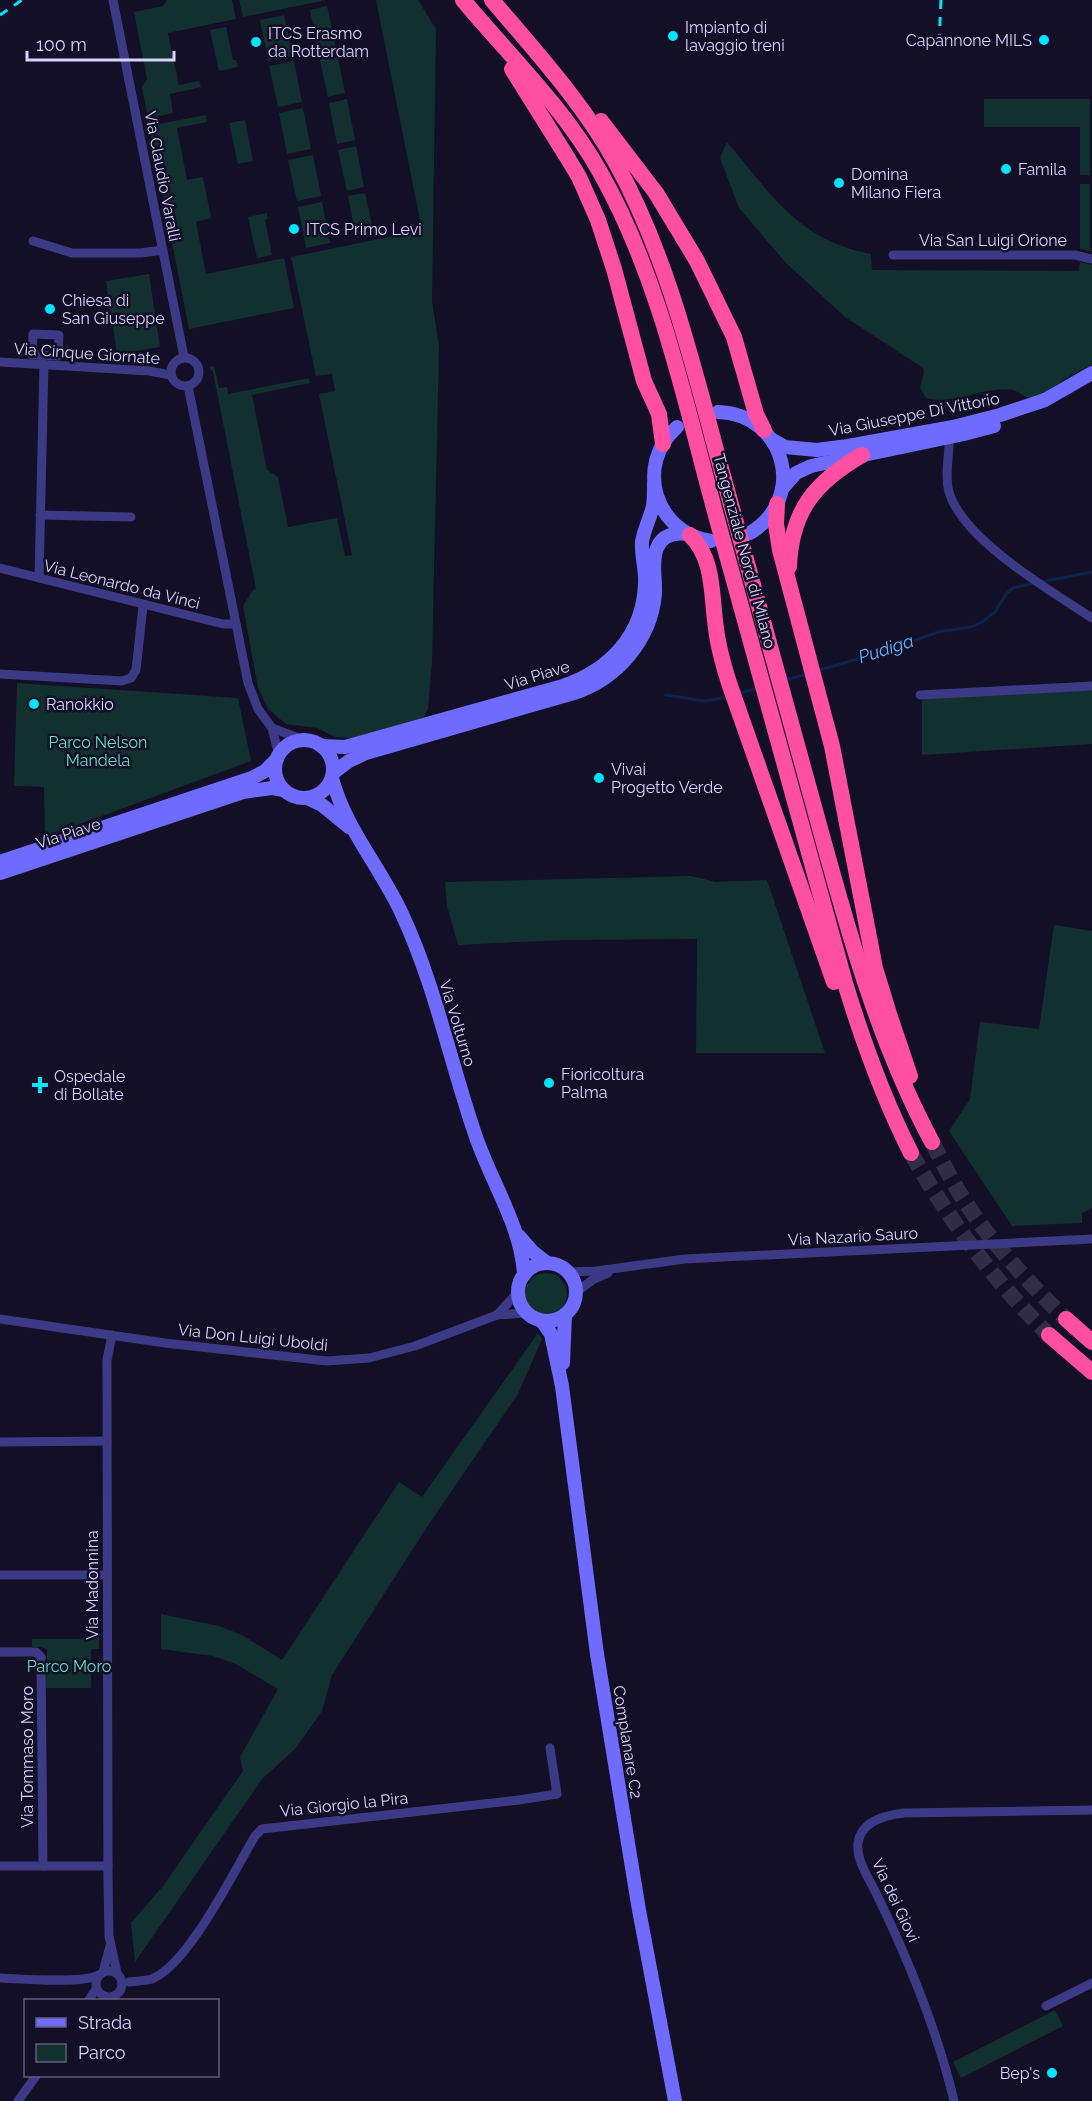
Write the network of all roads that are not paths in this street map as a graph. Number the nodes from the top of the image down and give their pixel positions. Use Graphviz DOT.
graph roads {
  1 [pos="113,0"];
  2 [pos="463,0"];
  3 [pos="492,0"];
  4 [pos="488,29"];
  5 [pos="551,70"];
  6 [pos="33,241"];
  7 [pos="163,250"];
  8 [pos="893,255"];
  9 [pos="1092,259"];
  10 [pos="184,357"];
  11 [pos="0,362"];
  12 [pos="44,364"];
  13 [pos="1092,368"];
  14 [pos="1092,373"];
  15 [pos="171,375"];
  16 [pos="1092,383"];
  17 [pos="188,386"];
  18 [pos="1058,392"];
  19 [pos="718,412"];
  20 [pos="677,427"];
  21 [pos="768,435"];
  22 [pos="950,437"];
  23 [pos="663,444"];
  24 [pos="862,455"];
  25 [pos="654,483"];
  26 [pos="780,497"];
  27 [pos="40,515"];
  28 [pos="131,517"];
  29 [pos="750,533"];
  30 [pos="689,534"];
  31 [pos="711,541"];
  32 [pos="0,568"];
  33 [pos="39,578"];
  34 [pos="788,583"];
  35 [pos="143,606"];
  36 [pos="1092,618"];
  37 [pos="236,624"];
  38 [pos="0,674"];
  39 [pos="1092,686"];
  40 [pos="920,694"];
  41 [pos="272,728"];
  42 [pos="304,740"];
  43 [pos="321,746"];
  44 [pos="278,757"];
  45 [pos="332,776"];
  46 [pos="284,790"];
  47 [pos="307,798"];
  48 [pos="353,831"];
  49 [pos="0,862"];
  50 [pos="0,873"];
  51 [pos="516,1232"];
  52 [pos="1092,1239"];
  53 [pos="547,1263"];
  54 [pos="616,1269"];
  55 [pos="568,1272"];
  56 [pos="524,1275"];
  57 [pos="519,1291"];
  58 [pos="576,1292"];
  59 [pos="527,1313"];
  60 [pos="496,1315"];
  61 [pos="565,1315"];
  62 [pos="1066,1318"];
  63 [pos="0,1319"];
  64 [pos="542,1321"];
  65 [pos="112,1335"];
  66 [pos="1049,1335"];
  67 [pos="1092,1342"];
  68 [pos="1092,1372"];
  69 [pos="562,1386"];
  70 [pos="107,1441"];
  71 [pos="0,1442"];
  72 [pos="0,1575"];
  73 [pos="107,1575"];
  74 [pos="0,1652"];
  75 [pos="550,1748"];
  76 [pos="1092,1810"];
  77 [pos="0,1866"];
  78 [pos="42,1866"];
  79 [pos="108,1866"];
  80 [pos="110,1944"];
  81 [pos="101,1973"];
  82 [pos="117,1973"];
  83 [pos="0,1978"];
  84 [pos="76,1979"];
  85 [pos="129,1982"];
  86 [pos="1092,1983"];
  87 [pos="96,1988"];
  88 [pos="115,1996"];
  89 [pos="90,1999"];
  90 [pos="109,1999"];
  91 [pos="1046,2007"];
  92 [pos="35,2077"];
  93 [pos="18,2101"];
  94 [pos="675,2101"];
  95 [pos="954,2101"];
  1 -- 7 [label="street, Via Claudio Varalli"];
  2 -- 4 [label="highway, Tangenziale Nord di Milano"];
  3 -- 5 [label="highway, Tangenziale Nord di Milano"];
  4 -- 23 [label="highway"];
  4 -- 30 [label="highway, Tangenziale Nord di Milano"];
  5 -- 21 [label="highway"];
  5 -- 34 [label="highway, Tangenziale Nord di Milano"];
  6 -- 7 [label="street"];
  7 -- 10 [label="street, Via Claudio Varalli"];
  8 -- 9 [label="street, Via San Luigi Orione"];
  10 -- 15 [label="street"];
  10 -- 17 [label="street"];
  11 -- 12 [label="street, Via Cinque Giornate"];
  12 -- 15 [label="street, Via Cinque Giornate"];
  12 -- 27 [label="street"];
  13 -- 18 [label="street"];
  14 -- 18 [label="street, Via Giuseppe Di Vittorio"];
  15 -- 17 [label="street"];
  16 -- 22 [label="street, Via Giuseppe Di Vittorio"];
  17 -- 37 [label="street"];
  18 -- 21 [label="street, Via Giuseppe Di Vittorio"];
  19 -- 21 [label="street, Via Giuseppe Di Vittorio"];
  20 -- 23 [label="street"];
  21 -- 26 [label="street"];
  22 -- 24 [label="street, Via Giuseppe Di Vittorio"];
  22 -- 36 [label="street"];
  23 -- 25 [label="street, Via Piave"];
  24 -- 26 [label="street, Via Giuseppe Di Vittorio"];
  24 -- 34 [label="highway"];
  25 -- 30 [label="street"];
  25 -- 43 [label="street, Via Piave"];
  26 -- 29 [label="street, Via Giuseppe Di Vittorio"];
  26 -- 34 [label="highway"];
  27 -- 28 [label="street"];
  27 -- 33 [label="street"];
  30 -- 31 [label="street"];
  30 -- 45 [label="street, Via Piave"];
  32 -- 33 [label="street, Via Leonardo da Vinci"];
  33 -- 35 [label="street, Via Leonardo da Vinci"];
  35 -- 37 [label="street, Via Leonardo da Vinci"];
  35 -- 38 [label="street"];
  37 -- 41 [label="street"];
  39 -- 40 [label="street"];
  41 -- 42 [label="street"];
  41 -- 44 [label="street"];
  42 -- 43 [label="street"];
  42 -- 44 [label="street"];
  43 -- 45 [label="street"];
  44 -- 46 [label="street"];
  44 -- 49 [label="street, Via Piave"];
  45 -- 47 [label="street"];
  45 -- 48 [label="street, Via Volturno"];
  46 -- 47 [label="street"];
  46 -- 50 [label="street, Via Piave"];
  47 -- 48 [label="street, Via Volturno"];
  48 -- 51 [label="street, Via Volturno"];
  51 -- 53 [label="street, Via Volturno"];
  51 -- 56 [label="street, Via Volturno"];
  52 -- 54 [label="street, Via Nazario Sauro"];
  53 -- 55 [label="street"];
  53 -- 56 [label="street"];
  54 -- 55 [label="street, Via Nazario Sauro"];
  54 -- 58 [label="street, Via Nazario Sauro"];
  55 -- 58 [label="street"];
  56 -- 57 [label="street"];
  57 -- 59 [label="street"];
  57 -- 60 [label="street, Via Don Luigi Uboldi"];
  58 -- 61 [label="street"];
  59 -- 60 [label="street, Via Don Luigi Uboldi"];
  59 -- 64 [label="street"];
  60 -- 65 [label="street, Via Don Luigi Uboldi"];
  61 -- 64 [label="street"];
  61 -- 69 [label="street, Complanare C2"];
  62 -- 67 [label="highway"];
  63 -- 65 [label="street, Via Don Luigi Uboldi"];
  64 -- 69 [label="street, Complanare C2"];
  65 -- 70 [label="street, Via Madonnina"];
  66 -- 68 [label="highway"];
  69 -- 94 [label="street, Complanare C2"];
  70 -- 71 [label="street"];
  70 -- 73 [label="street, Via Madonnina"];
  72 -- 73 [label="street"];
  73 -- 79 [label="street, Via Madonnina"];
  74 -- 78 [label="street, Via Tommaso Moro"];
  75 -- 85 [label="street, Via Giorgio la Pira"];
  76 -- 95 [label="street, Via dei Giovi"];
  77 -- 78 [label="street"];
  78 -- 79 [label="street"];
  79 -- 80 [label="street, Via Madonnina"];
  80 -- 81 [label="street, Via Madonnina"];
  80 -- 82 [label="street, Via Madonnina"];
  81 -- 82 [label="street"];
  81 -- 84 [label="street"];
  81 -- 87 [label="street"];
  82 -- 88 [label="street"];
  83 -- 84 [label="street"];
  84 -- 87 [label="street"];
  86 -- 91 [label="street"];
  87 -- 88 [label="street"];
  87 -- 89 [label="street"];
  88 -- 90 [label="street"];
  92 -- 93 [label="street"];
}
